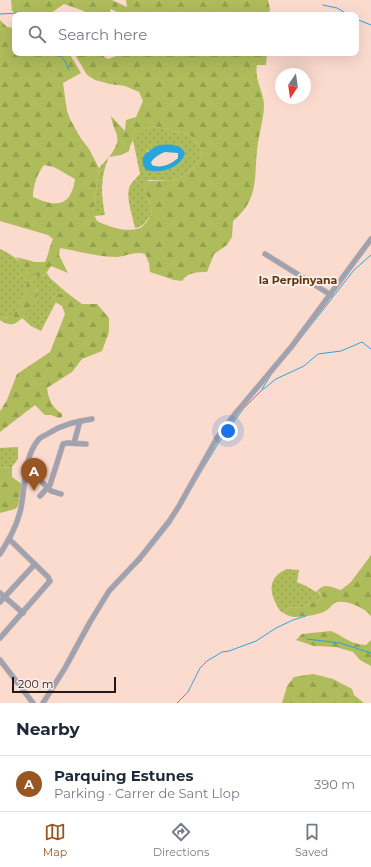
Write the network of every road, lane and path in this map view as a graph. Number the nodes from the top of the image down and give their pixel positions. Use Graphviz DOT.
graph roads {
  1 [pos="371,239"];
  2 [pos="265,254"];
  3 [pos="331,295"];
  4 [pos="92,419"];
  5 [pos="80,421"];
  6 [pos="74,443"];
  7 [pos="86,444"];
  8 [pos="26,476"];
  9 [pos="48,487"];
  10 [pos="61,494"];
  11 [pos="40,496"];
  12 [pos="9,539"];
  13 [pos="0,554"];
  14 [pos="34,564"];
  15 [pos="0,593"];
  16 [pos="5,597"];
  17 [pos="0,602"];
  18 [pos="23,613"];
  19 [pos="0,638"];
  20 [pos="0,660"];
  21 [pos="34,703"];
  22 [pos="43,703"];
  1 -- 3 [label="street"];
  2 -- 3 [label="street"];
  3 -- 22 [label="street"];
  4 -- 5 [label="street"];
  5 -- 6 [label="street"];
  5 -- 8 [label="street"];
  6 -- 7 [label="street"];
  6 -- 9 [label="street"];
  8 -- 9 [label="street"];
  8 -- 12 [label="street"];
  9 -- 10 [label="street"];
  9 -- 11 [label="street"];
  12 -- 13 [label="street"];
  12 -- 14 [label="street"];
  14 -- 16 [label="street"];
  14 -- 18 [label="street"];
  15 -- 16 [label="street"];
  16 -- 17 [label="street"];
  16 -- 18 [label="street"];
  18 -- 19 [label="street"];
  20 -- 21 [label="street"];
}
